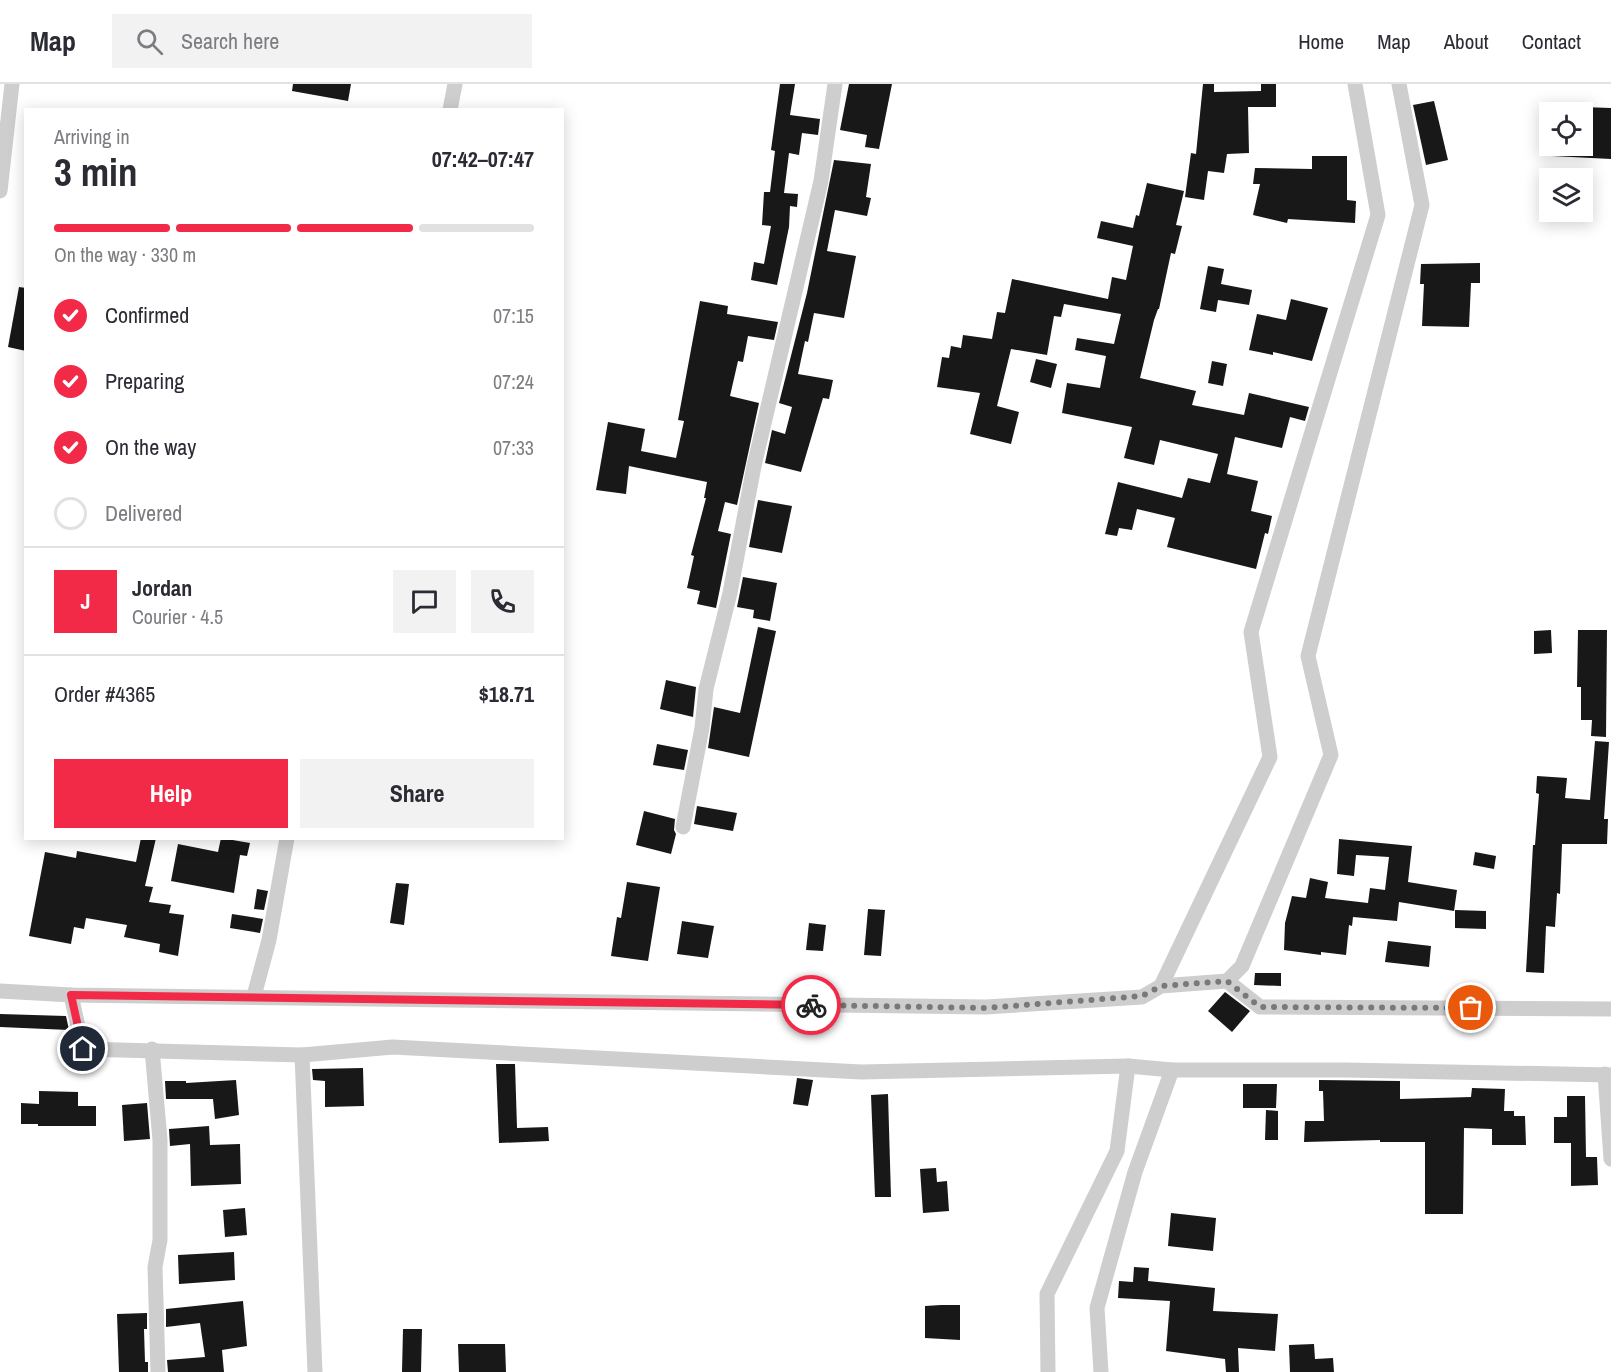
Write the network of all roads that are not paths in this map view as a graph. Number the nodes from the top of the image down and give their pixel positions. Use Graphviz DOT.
graph roads {
  1 [pos="12,84"];
  2 [pos="455,84"];
  3 [pos="835,84"];
  4 [pos="1355,84"];
  5 [pos="1399,84"];
  6 [pos="450,108"];
  7 [pos="0,191"];
  8 [pos="683,827"];
  9 [pos="287,840"];
  10 [pos="1227,981"];
  11 [pos="1161,986"];
  12 [pos="0,991"];
  13 [pos="71,995"];
  14 [pos="254,996"];
  15 [pos="1611,1009"];
  16 [pos="152,1049"];
  17 [pos="302,1055"];
  18 [pos="1128,1066"];
  19 [pos="1172,1070"];
  20 [pos="1608,1075"];
  21 [pos="1611,1159"];
  22 [pos="158,1372"];
  23 [pos="315,1372"];
  24 [pos="1048,1372"];
  25 [pos="1101,1372"];
  1 -- 7 [label="street"];
  2 -- 6 [label="street"];
  3 -- 8 [label="street"];
  4 -- 11 [label="street"];
  5 -- 10 [label="street"];
  9 -- 14 [label="street"];
  10 -- 11 [label="street"];
  10 -- 15 [label="street"];
  11 -- 14 [label="street"];
  12 -- 13 [label="street"];
  13 -- 14 [label="street"];
  13 -- 16 [label="street"];
  16 -- 17 [label="street"];
  16 -- 22 [label="street"];
  17 -- 18 [label="street"];
  17 -- 23 [label="street"];
  18 -- 19 [label="street"];
  18 -- 24 [label="street"];
  19 -- 20 [label="street"];
  19 -- 25 [label="street"];
  20 -- 21 [label="street"];
}
